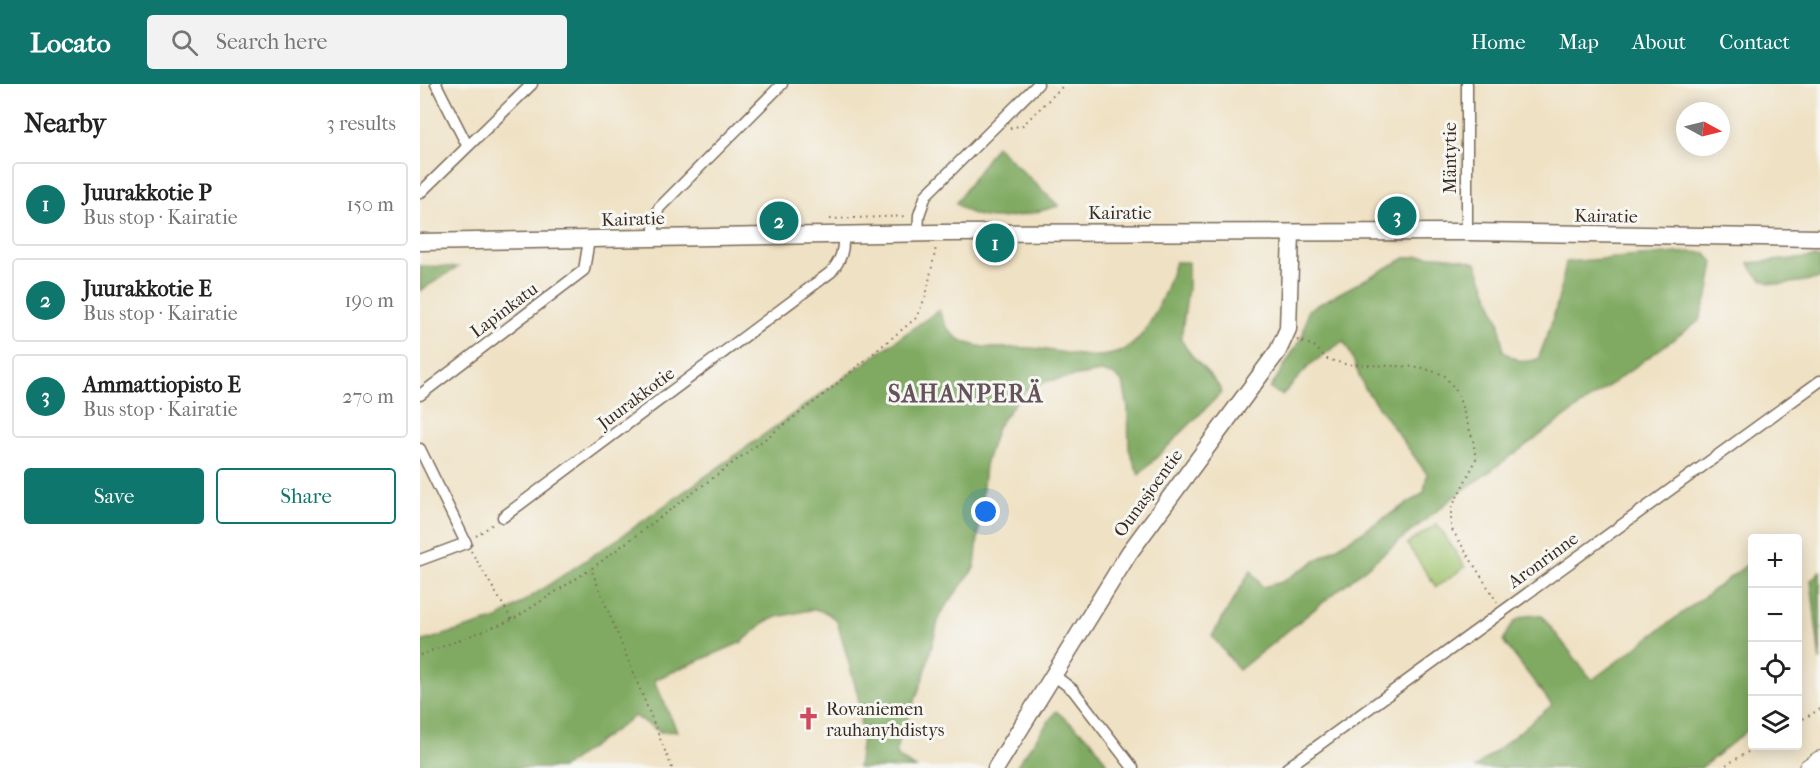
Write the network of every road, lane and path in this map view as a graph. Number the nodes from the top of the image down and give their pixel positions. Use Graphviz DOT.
graph roads {
  1 [pos="436,84"];
  2 [pos="532,84"];
  3 [pos="782,84"];
  4 [pos="1038,84"];
  5 [pos="1065,84"];
  6 [pos="1467,84"];
  7 [pos="1003,135"];
  8 [pos="467,145"];
  9 [pos="420,193"];
  10 [pos="1467,232"];
  11 [pos="937,233"];
  12 [pos="1291,233"];
  13 [pos="918,234"];
  14 [pos="843,235"];
  15 [pos="654,237"];
  16 [pos="1820,238"];
  17 [pos="590,240"];
  18 [pos="420,242"];
  19 [pos="1294,339"];
  20 [pos="1820,381"];
  21 [pos="420,395"];
  22 [pos="420,449"];
  23 [pos="503,517"];
  24 [pos="466,543"];
  25 [pos="420,560"];
  26 [pos="591,568"];
  27 [pos="1503,610"];
  28 [pos="512,620"];
  29 [pos="420,655"];
  30 [pos="1055,676"];
  31 [pos="1820,709"];
  32 [pos="1802,719"];
  33 [pos="1751,750"];
  34 [pos="1820,760"];
  35 [pos="672,768"];
  36 [pos="996,768"];
  37 [pos="1133,768"];
  38 [pos="1287,768"];
  39 [pos="1721,768"];
  40 [pos="1808,768"];
  1 -- 8 [label="street"];
  2 -- 8 [label="street"];
  3 -- 15 [label="street"];
  4 -- 13 [label="street"];
  5 -- 7 [label="path"];
  6 -- 10 [label="street, Mäntytie"];
  8 -- 9 [label="street"];
  10 -- 12 [label="main road, Kairatie"];
  10 -- 16 [label="main road, Kairatie"];
  11 -- 12 [label="main road, Kairatie"];
  11 -- 13 [label="main road, Kairatie"];
  11 -- 26 [label="path"];
  12 -- 30 [label="main road, Ounasjoentie"];
  13 -- 14 [label="main road, Kairatie"];
  14 -- 15 [label="main road, Kairatie"];
  14 -- 23 [label="street, Juurakkotie"];
  15 -- 17 [label="main road, Kairatie"];
  17 -- 18 [label="main road, Kairatie"];
  17 -- 21 [label="street, Lapinkatu"];
  19 -- 27 [label="path"];
  20 -- 27 [label="street, Aronrinne"];
  22 -- 24 [label="street"];
  23 -- 24 [label="path"];
  24 -- 25 [label="street"];
  24 -- 28 [label="path"];
  26 -- 28 [label="path"];
  26 -- 35 [label="path"];
  27 -- 38 [label="street, Aronrinne"];
  28 -- 29 [label="path"];
  30 -- 36 [label="main road, Ounasjoentie"];
  30 -- 37 [label="street"];
  31 -- 32 [label="path"];
  33 -- 39 [label="path"];
  34 -- 40 [label="main road"];
}
